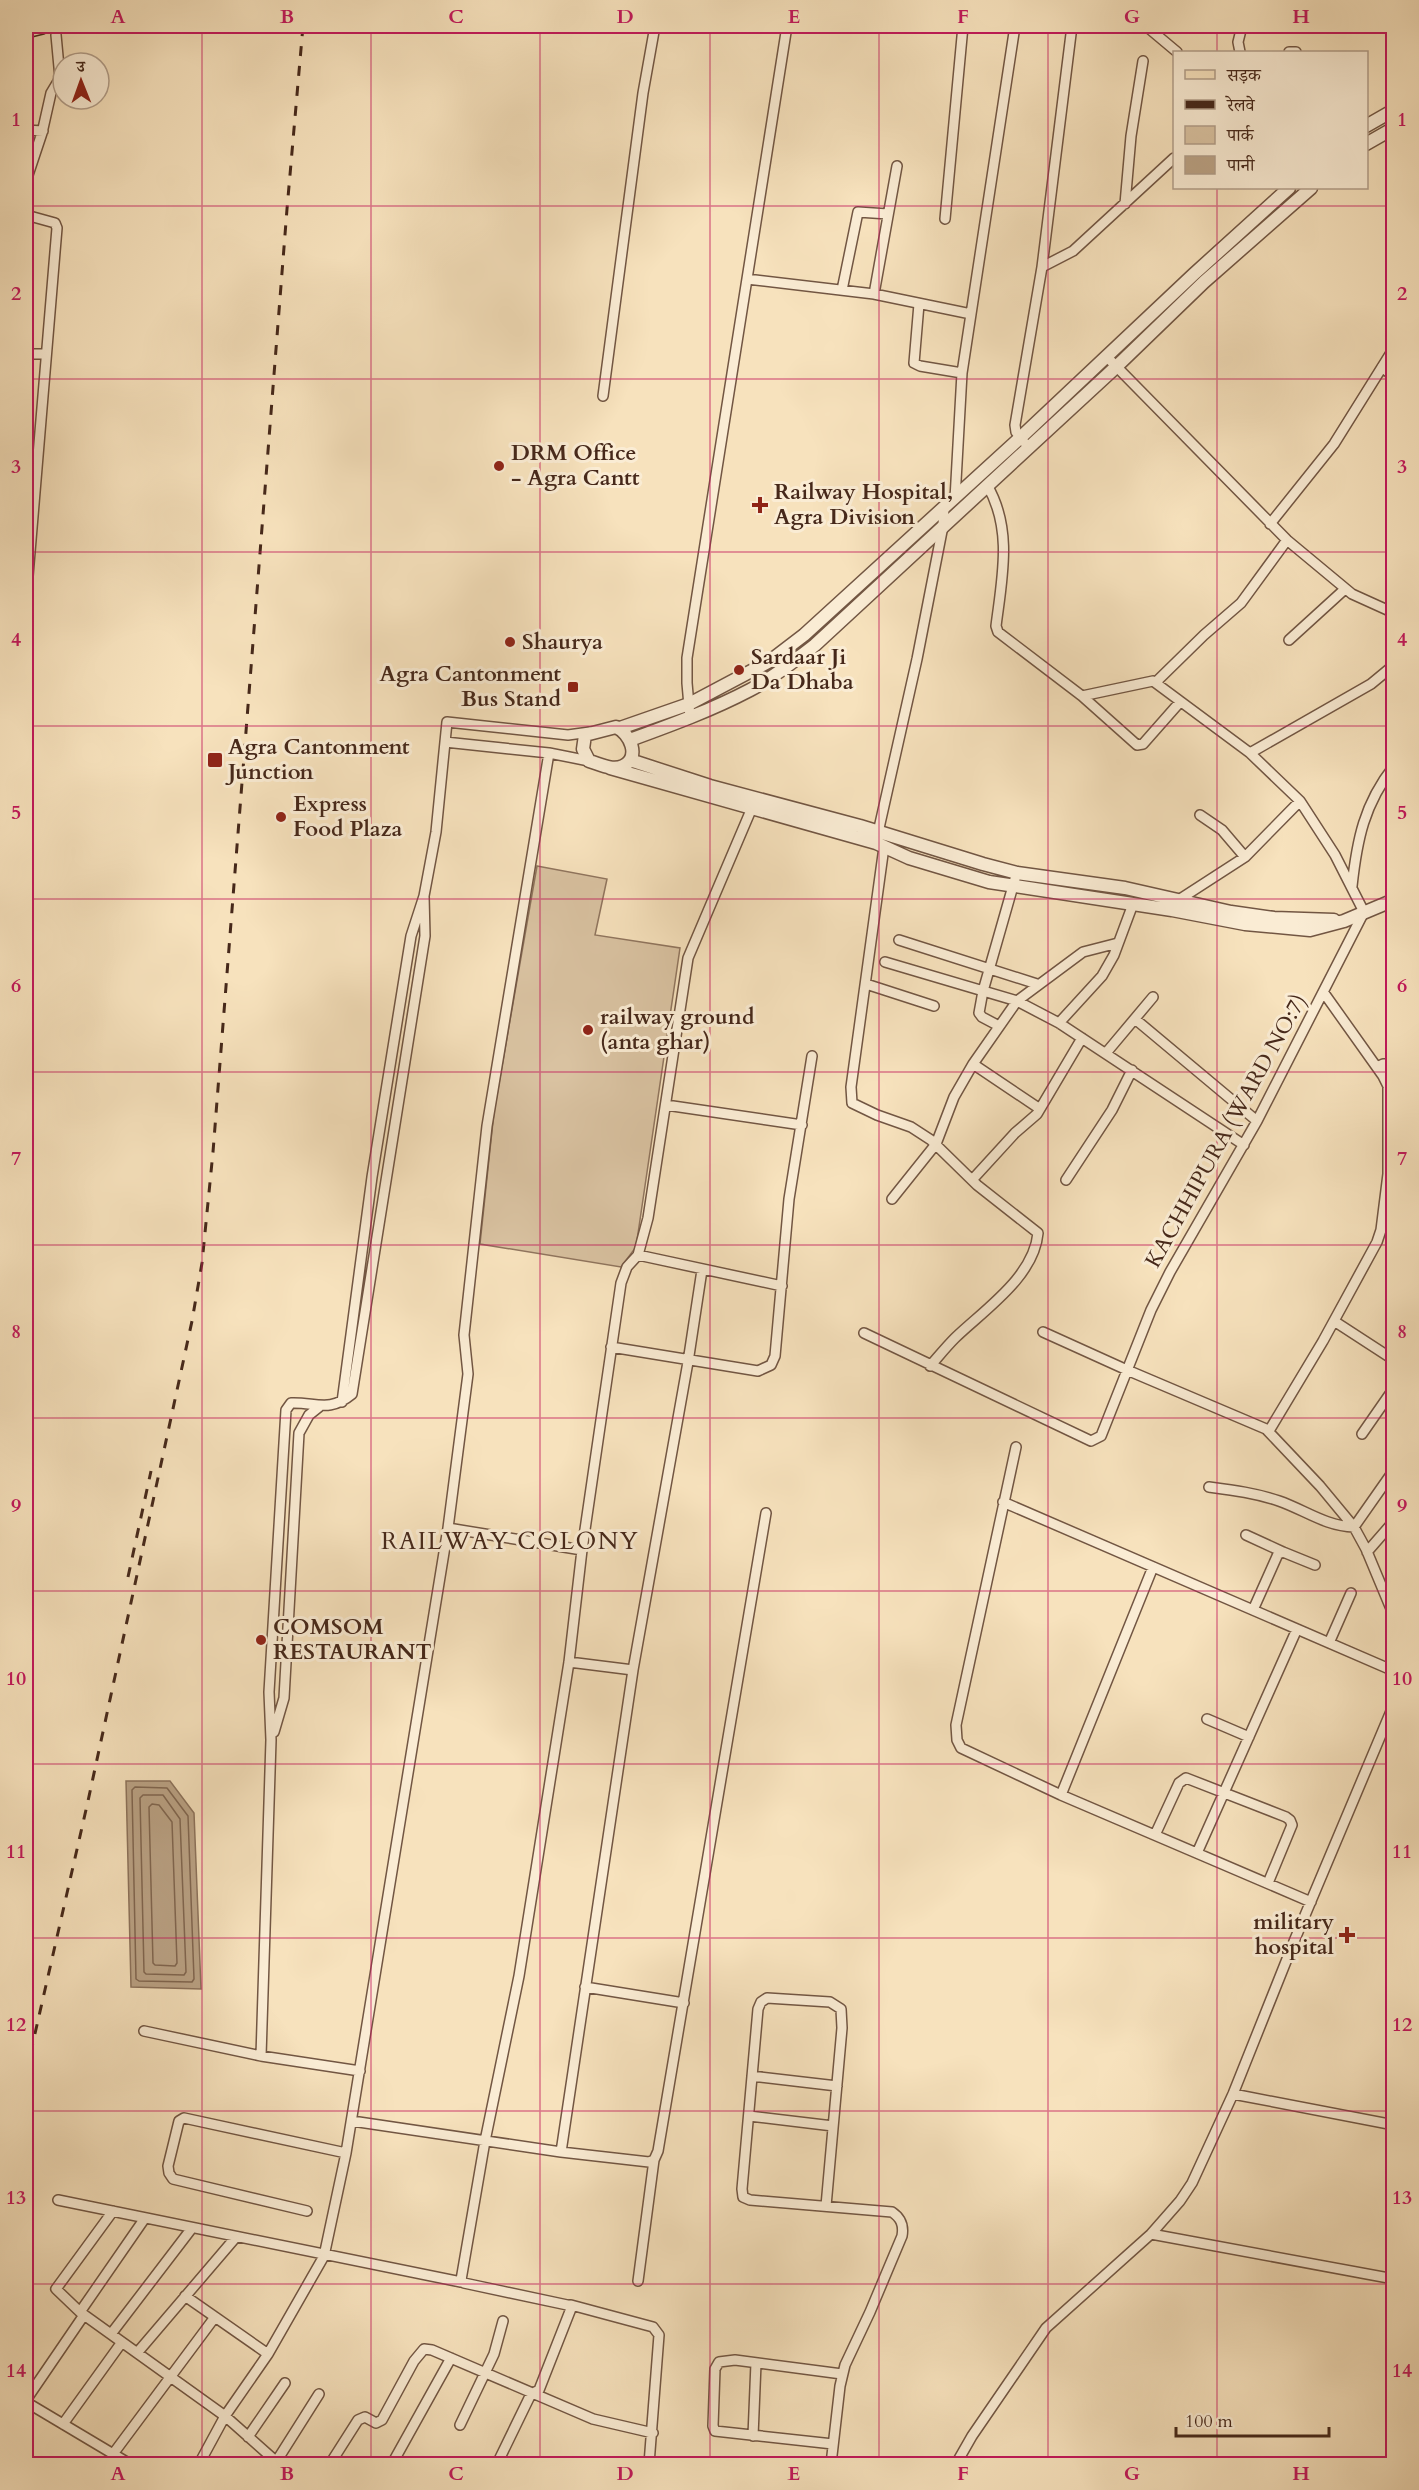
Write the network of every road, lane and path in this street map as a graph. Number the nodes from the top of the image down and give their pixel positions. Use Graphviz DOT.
graph roads {
  1 [pos="42,26"];
  2 [pos="655,26"];
  3 [pos="787,26"];
  4 [pos="963,26"];
  5 [pos="1015,26"];
  6 [pos="1072,26"];
  7 [pos="1146,26"];
  8 [pos="1242,26"];
  9 [pos="26,30"];
  10 [pos="56,35"];
  11 [pos="1176,51"];
  12 [pos="1240,51"];
  13 [pos="1143,61"];
  14 [pos="1394,110"];
  15 [pos="1368,125"];
  16 [pos="1394,128"];
  17 [pos="26,130"];
  18 [pos="43,131"];
  19 [pos="1368,143"];
  20 [pos="1173,159"];
  21 [pos="897,166"];
  22 [pos="26,182"];
  23 [pos="1288,189"];
  24 [pos="1310,189"];
  25 [pos="1125,204"];
  26 [pos="888,214"];
  27 [pos="26,215"];
  28 [pos="945,219"];
  29 [pos="1042,267"];
  30 [pos="747,279"];
  31 [pos="842,290"];
  32 [pos="874,294"];
  33 [pos="919,303"];
  34 [pos="972,314"];
  35 [pos="1394,348"];
  36 [pos="26,354"];
  37 [pos="46,354"];
  38 [pos="1106,356"];
  39 [pos="1116,367"];
  40 [pos="1382,367"];
  41 [pos="962,373"];
  42 [pos="1394,377"];
  43 [pos="603,396"];
  44 [pos="1020,438"];
  45 [pos="1029,447"];
  46 [pos="987,485"];
  47 [pos="954,498"];
  48 [pos="944,507"];
  49 [pos="958,513"];
  50 [pos="1270,524"];
  51 [pos="943,526"];
  52 [pos="1287,540"];
  53 [pos="1345,589"];
  54 [pos="26,600"];
  55 [pos="1394,613"];
  56 [pos="1289,640"];
  57 [pos="1394,665"];
  58 [pos="1156,682"];
  59 [pos="1082,696"];
  60 [pos="1180,702"];
  61 [pos="689,704"];
  62 [pos="690,717"];
  63 [pos="620,728"];
  64 [pos="590,732"];
  65 [pos="630,740"];
  66 [pos="445,742"];
  67 [pos="549,753"];
  68 [pos="1250,753"];
  69 [pos="630,760"];
  70 [pos="589,761"];
  71 [pos="1394,766"];
  72 [pos="610,768"];
  73 [pos="1300,801"];
  74 [pos="754,803"];
  75 [pos="1200,815"];
  76 [pos="879,840"];
  77 [pos="1245,857"];
  78 [pos="1017,873"];
  79 [pos="1014,886"];
  80 [pos="1352,888"];
  81 [pos="424,896"];
  82 [pos="1394,900"];
  83 [pos="1133,904"];
  84 [pos="1175,905"];
  85 [pos="1364,912"];
  86 [pos="899,940"];
  87 [pos="1119,943"];
  88 [pos="885,962"];
  89 [pos="990,968"];
  90 [pos="866,984"];
  91 [pos="1037,984"];
  92 [pos="983,991"];
  93 [pos="1323,993"];
  94 [pos="1153,997"];
  95 [pos="1017,1000"];
  96 [pos="934,1006"];
  97 [pos="1135,1019"];
  98 [pos="1059,1023"];
  99 [pos="999,1026"];
  100 [pos="1082,1038"];
  101 [pos="1106,1053"];
  102 [pos="812,1056"];
  103 [pos="973,1064"];
  104 [pos="1394,1064"];
  105 [pos="1378,1069"];
  106 [pos="1132,1070"];
  107 [pos="1394,1080"];
  108 [pos="666,1105"];
  109 [pos="1040,1109"];
  110 [pos="1257,1121"];
  111 [pos="802,1125"];
  112 [pos="936,1144"];
  113 [pos="1244,1144"];
  114 [pos="972,1180"];
  115 [pos="1066,1180"];
  116 [pos="892,1199"];
  117 [pos="638,1255"];
  118 [pos="702,1270"];
  119 [pos="782,1286"];
  120 [pos="1334,1321"];
  121 [pos="1043,1332"];
  122 [pos="864,1334"];
  123 [pos="611,1347"];
  124 [pos="1394,1360"];
  125 [pos="688,1362"];
  126 [pos="930,1366"];
  127 [pos="1127,1370"];
  128 [pos="1394,1388"];
  129 [pos="342,1402"];
  130 [pos="319,1407"];
  131 [pos="1269,1431"];
  132 [pos="1362,1434"];
  133 [pos="1016,1447"];
  134 [pos="1394,1470"];
  135 [pos="1209,1487"];
  136 [pos="1003,1502"];
  137 [pos="766,1513"];
  138 [pos="1394,1521"];
  139 [pos="1354,1527"];
  140 [pos="448,1528"];
  141 [pos="278,1533"];
  142 [pos="293,1533"];
  143 [pos="1246,1535"];
  144 [pos="582,1550"];
  145 [pos="1283,1552"];
  146 [pos="1367,1552"];
  147 [pos="1315,1565"];
  148 [pos="1153,1567"];
  149 [pos="1351,1593"];
  150 [pos="1253,1610"];
  151 [pos="1394,1616"];
  152 [pos="1297,1629"];
  153 [pos="1329,1643"];
  154 [pos="569,1662"];
  155 [pos="633,1670"];
  156 [pos="1394,1671"];
  157 [pos="1394,1704"];
  158 [pos="1207,1719"];
  159 [pos="1249,1737"];
  160 [pos="272,1740"];
  161 [pos="1224,1792"];
  162 [pos="1061,1795"];
  163 [pos="1155,1835"];
  164 [pos="1197,1853"];
  165 [pos="1268,1883"];
  166 [pos="1311,1902"];
  167 [pos="585,1987"];
  168 [pos="684,2003"];
  169 [pos="144,2031"];
  170 [pos="261,2056"];
  171 [pos="360,2071"];
  172 [pos="752,2076"];
  173 [pos="837,2086"];
  174 [pos="1233,2094"];
  175 [pos="749,2116"];
  176 [pos="352,2121"];
  177 [pos="1394,2125"];
  178 [pos="833,2126"];
  179 [pos="485,2141"];
  180 [pos="561,2152"];
  181 [pos="346,2153"];
  182 [pos="654,2160"];
  183 [pos="58,2200"];
  184 [pos="826,2206"];
  185 [pos="113,2211"];
  186 [pos="307,2211"];
  187 [pos="145,2218"];
  188 [pos="192,2228"];
  189 [pos="1151,2234"];
  190 [pos="236,2237"];
  191 [pos="324,2256"];
  192 [pos="1394,2278"];
  193 [pos="638,2281"];
  194 [pos="461,2282"];
  195 [pos="185,2296"];
  196 [pos="571,2306"];
  197 [pos="82,2313"];
  198 [pos="215,2317"];
  199 [pos="503,2322"];
  200 [pos="111,2334"];
  201 [pos="122,2342"];
  202 [pos="137,2353"];
  203 [pos="268,2354"];
  204 [pos="451,2358"];
  205 [pos="756,2363"];
  206 [pos="486,2373"];
  207 [pos="842,2374"];
  208 [pos="171,2377"];
  209 [pos="285,2383"];
  210 [pos="532,2393"];
  211 [pos="319,2394"];
  212 [pos="26,2401"];
  213 [pos="225,2416"];
  214 [pos="63,2424"];
  215 [pos="460,2425"];
  216 [pos="653,2433"];
  217 [pos="753,2436"];
  218 [pos="248,2437"];
  219 [pos="833,2444"];
  220 [pos="112,2454"];
  221 [pos="278,2463"];
  222 [pos="130,2464"];
  223 [pos="199,2464"];
  224 [pos="330,2464"];
  225 [pos="392,2464"];
  226 [pos="497,2464"];
  227 [pos="649,2464"];
  228 [pos="831,2464"];
  229 [pos="956,2464"];
  1 -- 9 [label="main road"];
  2 -- 43 [label="street"];
  3 -- 30 [label="street"];
  4 -- 28 [label="street"];
  5 -- 34 [label="street"];
  6 -- 29 [label="street"];
  7 -- 11 [label="street"];
  8 -- 12 [label="street"];
  10 -- 18 [label="street"];
  13 -- 25 [label="street"];
  14 -- 15 [label="street"];
  16 -- 19 [label="street"];
  17 -- 18 [label="street"];
  18 -- 22 [label="street"];
  20 -- 25 [label="street"];
  21 -- 26 [label="street"];
  23 -- 38 [label="street"];
  24 -- 39 [label="street"];
  25 -- 29 [label="street"];
  26 -- 31 [label="street"];
  26 -- 32 [label="street"];
  27 -- 37 [label="street"];
  29 -- 44 [label="street"];
  30 -- 31 [label="street"];
  30 -- 61 [label="street"];
  31 -- 32 [label="street"];
  32 -- 33 [label="street"];
  33 -- 34 [label="street"];
  33 -- 41 [label="street"];
  34 -- 41 [label="street"];
  35 -- 40 [label="street"];
  36 -- 37 [label="street"];
  37 -- 54 [label="street"];
  38 -- 39 [label="street"];
  38 -- 44 [label="street"];
  39 -- 45 [label="street"];
  39 -- 50 [label="street"];
  40 -- 42 [label="street"];
  40 -- 50 [label="street"];
  41 -- 47 [label="street"];
  44 -- 45 [label="street"];
  44 -- 47 [label="street"];
  45 -- 46 [label="street"];
  46 -- 49 [label="street"];
  46 -- 59 [label="street"];
  47 -- 48 [label="street"];
  47 -- 49 [label="street"];
  48 -- 51 [label="street"];
  48 -- 61 [label="street"];
  49 -- 51 [label="street"];
  50 -- 52 [label="street"];
  51 -- 62 [label="street"];
  51 -- 76 [label="street"];
  52 -- 53 [label="street"];
  52 -- 58 [label="street"];
  53 -- 55 [label="street"];
  53 -- 56 [label="street"];
  57 -- 68 [label="street"];
  58 -- 59 [label="street"];
  58 -- 60 [label="street"];
  59 -- 60 [label="street"];
  60 -- 68 [label="street"];
  61 -- 62 [label="street"];
  61 -- 63 [label="street"];
  62 -- 65 [label="street"];
  63 -- 64 [label="street"];
  63 -- 65 [label="street"];
  64 -- 66 [label="street"];
  64 -- 70 [label="street"];
  65 -- 69 [label="street"];
  66 -- 67 [label="street"];
  66 -- 81 [label="street"];
  67 -- 70 [label="street"];
  67 -- 140 [label="street"];
  68 -- 73 [label="street"];
  69 -- 72 [label="street"];
  69 -- 74 [label="street"];
  70 -- 72 [label="street"];
  71 -- 80 [label="street"];
  72 -- 74 [label="street"];
  73 -- 77 [label="street"];
  73 -- 80 [label="street"];
  74 -- 76 [label="street"];
  74 -- 108 [label="street"];
  75 -- 77 [label="street"];
  76 -- 78 [label="street"];
  76 -- 79 [label="street"];
  76 -- 90 [label="street"];
  77 -- 84 [label="street"];
  78 -- 79 [label="street"];
  78 -- 84 [label="street"];
  79 -- 83 [label="street"];
  79 -- 89 [label="street"];
  80 -- 85 [label="street"];
  81 -- 129 [label="street"];
  81 -- 129 [label="street"];
  82 -- 85 [label="street"];
  83 -- 84 [label="street"];
  83 -- 87 [label="street"];
  84 -- 85 [label="street"];
  85 -- 93 [label="street, KACHHIPURA (WARD NO:7)"];
  86 -- 89 [label="street"];
  87 -- 91 [label="street"];
  87 -- 98 [label="street"];
  88 -- 92 [label="street"];
  89 -- 91 [label="street"];
  89 -- 92 [label="street"];
  90 -- 96 [label="street"];
  90 -- 112 [label="street"];
  91 -- 95 [label="street"];
  92 -- 95 [label="street"];
  92 -- 99 [label="street"];
  93 -- 105 [label="street"];
  93 -- 110 [label="street, KACHHIPURA (WARD NO:7)"];
  94 -- 97 [label="street"];
  95 -- 98 [label="street"];
  95 -- 99 [label="street"];
  97 -- 101 [label="street"];
  97 -- 110 [label="street"];
  98 -- 100 [label="street"];
  99 -- 103 [label="street"];
  100 -- 101 [label="street"];
  100 -- 109 [label="street"];
  101 -- 106 [label="street"];
  102 -- 111 [label="street"];
  103 -- 109 [label="street"];
  103 -- 112 [label="street"];
  104 -- 105 [label="street"];
  105 -- 107 [label="street"];
  105 -- 120 [label="street"];
  106 -- 113 [label="street"];
  106 -- 115 [label="street"];
  108 -- 111 [label="street"];
  108 -- 117 [label="street"];
  109 -- 114 [label="street"];
  110 -- 113 [label="street, KACHHIPURA (WARD NO:7)"];
  111 -- 119 [label="street"];
  112 -- 114 [label="street"];
  112 -- 116 [label="street"];
  113 -- 127 [label="street, KACHHIPURA (WARD NO:7)"];
  114 -- 126 [label="street"];
  117 -- 118 [label="street"];
  117 -- 123 [label="street"];
  118 -- 119 [label="street"];
  118 -- 125 [label="street"];
  119 -- 125 [label="street"];
  120 -- 124 [label="street"];
  120 -- 131 [label="street"];
  121 -- 127 [label="street"];
  122 -- 126 [label="street"];
  123 -- 125 [label="street"];
  123 -- 144 [label="street"];
  125 -- 155 [label="street"];
  126 -- 127 [label="street, KACHHIPURA (WARD NO:7)"];
  127 -- 131 [label="street"];
  128 -- 132 [label="street"];
  129 -- 130 [label="street"];
  130 -- 141 [label="street"];
  130 -- 142 [label="street"];
  131 -- 139 [label="street"];
  133 -- 136 [label="street"];
  134 -- 139 [label="street"];
  135 -- 139 [label="street"];
  136 -- 148 [label="street"];
  136 -- 162 [label="street"];
  137 -- 168 [label="street"];
  138 -- 146 [label="street"];
  139 -- 146 [label="street"];
  140 -- 144 [label="street"];
  140 -- 171 [label="street"];
  141 -- 142 [label="street"];
  141 -- 160 [label="street"];
  142 -- 160 [label="street"];
  143 -- 145 [label="street"];
  144 -- 154 [label="street"];
  145 -- 147 [label="street"];
  145 -- 150 [label="street"];
  146 -- 151 [label="street"];
  148 -- 150 [label="street"];
  148 -- 162 [label="street"];
  149 -- 153 [label="street"];
  150 -- 152 [label="street"];
  152 -- 153 [label="street"];
  152 -- 159 [label="street"];
  153 -- 156 [label="street"];
  154 -- 155 [label="street"];
  154 -- 179 [label="street"];
  155 -- 167 [label="street"];
  157 -- 166 [label="street"];
  158 -- 159 [label="street"];
  159 -- 161 [label="street"];
  160 -- 170 [label="street"];
  161 -- 163 [label="street"];
  161 -- 164 [label="street"];
  161 -- 165 [label="street"];
  162 -- 163 [label="street"];
  163 -- 164 [label="street"];
  164 -- 165 [label="street"];
  165 -- 166 [label="street"];
  166 -- 174 [label="street"];
  167 -- 168 [label="street"];
  167 -- 180 [label="street"];
  168 -- 182 [label="street"];
  169 -- 170 [label="street"];
  170 -- 171 [label="street"];
  171 -- 176 [label="street"];
  172 -- 173 [label="street"];
  172 -- 173 [label="street"];
  172 -- 175 [label="street"];
  173 -- 178 [label="street"];
  174 -- 177 [label="street"];
  174 -- 189 [label="street"];
  175 -- 178 [label="street"];
  175 -- 184 [label="street"];
  176 -- 179 [label="street"];
  176 -- 181 [label="street"];
  178 -- 184 [label="street"];
  179 -- 180 [label="street"];
  179 -- 194 [label="street"];
  180 -- 182 [label="street"];
  181 -- 186 [label="street"];
  181 -- 191 [label="street"];
  182 -- 193 [label="street"];
  183 -- 185 [label="street"];
  184 -- 207 [label="street"];
  185 -- 187 [label="street"];
  185 -- 197 [label="street"];
  187 -- 188 [label="street"];
  187 -- 197 [label="street"];
  188 -- 190 [label="street"];
  188 -- 200 [label="street"];
  189 -- 192 [label="street"];
  189 -- 229 [label="street"];
  190 -- 191 [label="street"];
  190 -- 195 [label="street"];
  191 -- 194 [label="street"];
  191 -- 203 [label="street"];
  194 -- 196 [label="street"];
  195 -- 198 [label="street"];
  195 -- 202 [label="street"];
  196 -- 210 [label="street"];
  196 -- 216 [label="street"];
  197 -- 200 [label="street"];
  197 -- 212 [label="street"];
  198 -- 203 [label="street"];
  198 -- 208 [label="street"];
  199 -- 206 [label="street"];
  200 -- 201 [label="street"];
  201 -- 202 [label="street"];
  201 -- 214 [label="street"];
  202 -- 208 [label="street"];
  203 -- 213 [label="street"];
  204 -- 206 [label="street"];
  204 -- 224 [label="street"];
  204 -- 225 [label="street"];
  205 -- 207 [label="street"];
  205 -- 217 [label="street"];
  205 -- 217 [label="street"];
  206 -- 210 [label="street"];
  206 -- 215 [label="street"];
  207 -- 219 [label="street"];
  208 -- 213 [label="street"];
  208 -- 220 [label="street"];
  209 -- 218 [label="street"];
  210 -- 216 [label="street"];
  210 -- 226 [label="street"];
  211 -- 221 [label="street"];
  212 -- 214 [label="street"];
  213 -- 218 [label="street"];
  213 -- 223 [label="street"];
  214 -- 220 [label="street"];
  216 -- 227 [label="street"];
  217 -- 219 [label="street"];
  218 -- 221 [label="street"];
  219 -- 228 [label="street"];
  220 -- 222 [label="street"];
}
